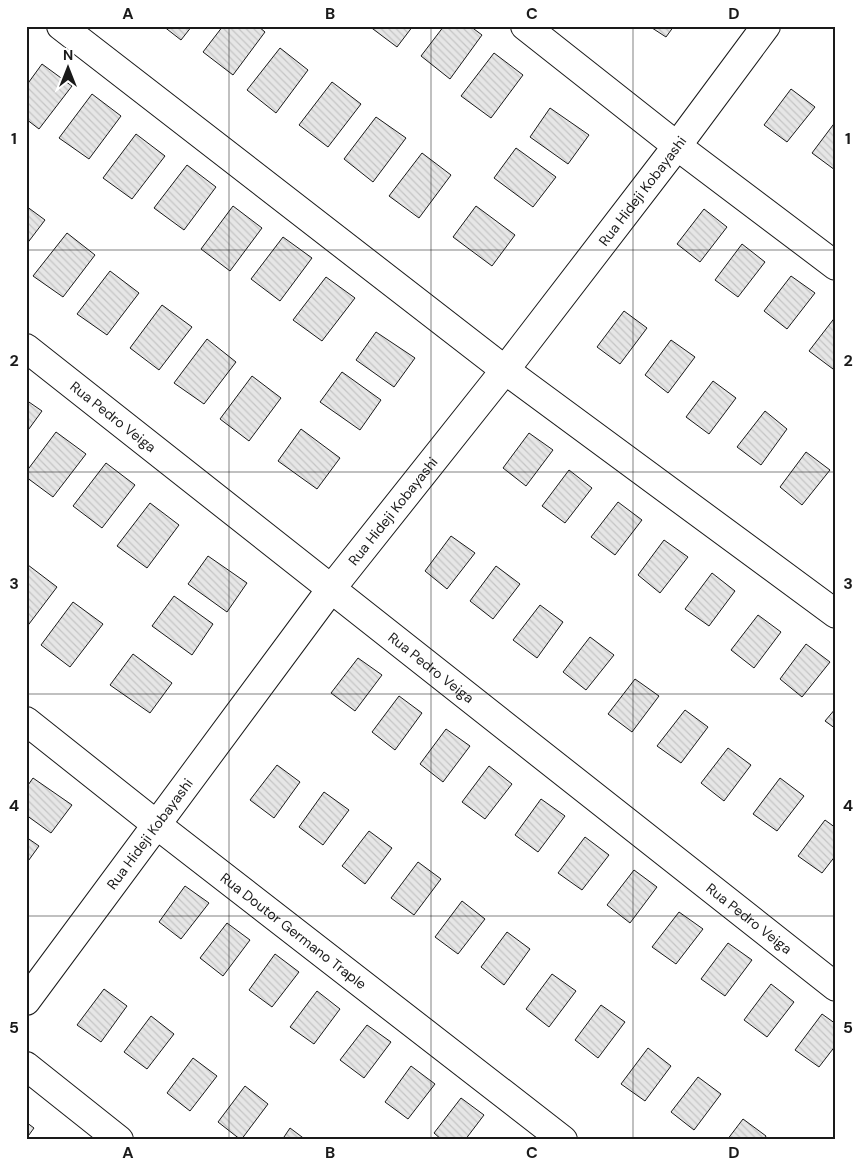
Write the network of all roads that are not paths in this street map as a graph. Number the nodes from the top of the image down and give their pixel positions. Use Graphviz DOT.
graph roads {
  1 [pos="61,26"];
  2 [pos="525,26"];
  3 [pos="766,26"];
  4 [pos="677,146"];
  5 [pos="836,266"];
  6 [pos="26,348"];
  7 [pos="505,370"];
  8 [pos="331,589"];
  9 [pos="836,614"];
  10 [pos="26,721"];
  11 [pos="157,825"];
  12 [pos="836,987"];
  13 [pos="26,1001"];
  14 [pos="26,1066"];
  15 [pos="119,1140"];
  16 [pos="563,1140"];
  1 -- 7 [label="street"];
  2 -- 4 [label="street"];
  3 -- 4 [label="street, Rua Hideji Kobayashi"];
  4 -- 5 [label="street"];
  4 -- 7 [label="street, Rua Hideji Kobayashi"];
  6 -- 8 [label="street, Rua Pedro Veiga"];
  7 -- 8 [label="street, Rua Hideji Kobayashi"];
  7 -- 9 [label="street"];
  8 -- 11 [label="street, Rua Hideji Kobayashi"];
  8 -- 12 [label="street, Rua Pedro Veiga"];
  10 -- 11 [label="street, Rua Doutor Germano Traple"];
  11 -- 13 [label="street, Rua Hideji Kobayashi"];
  11 -- 16 [label="street, Rua Doutor Germano Traple"];
  14 -- 15 [label="street"];
}
